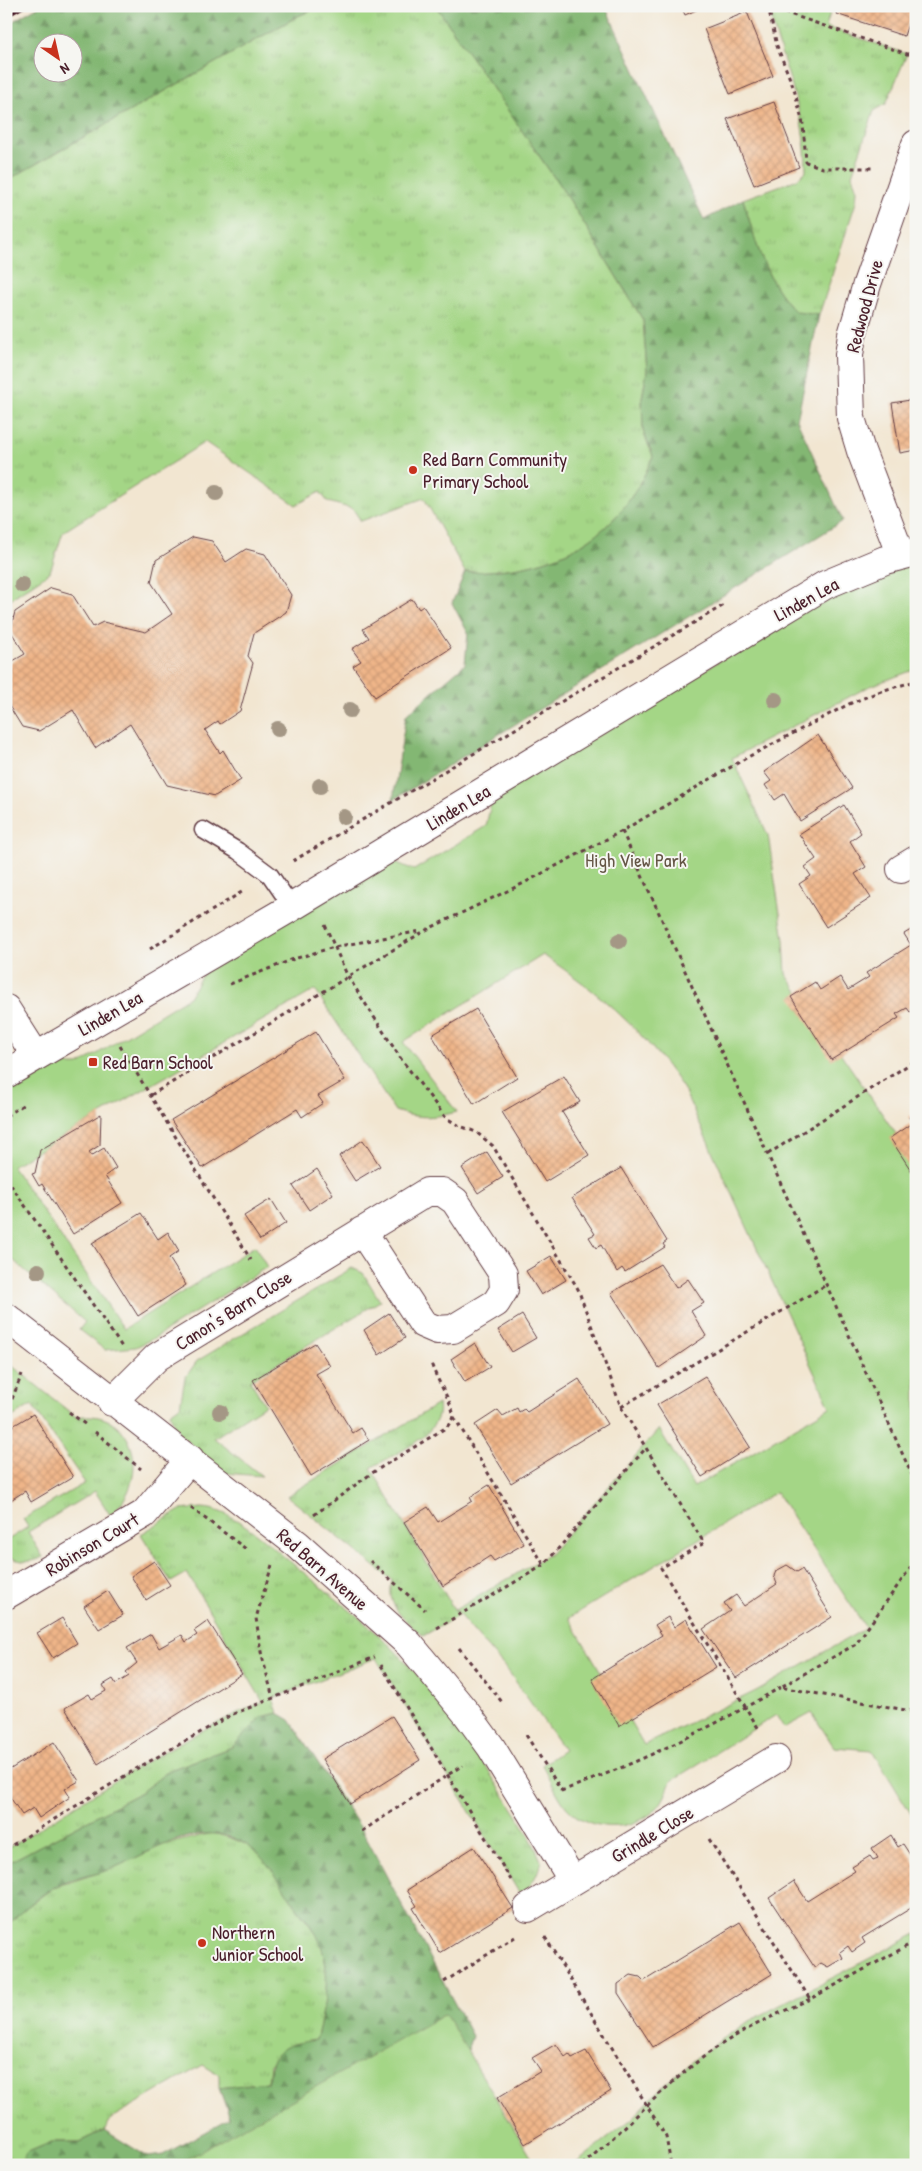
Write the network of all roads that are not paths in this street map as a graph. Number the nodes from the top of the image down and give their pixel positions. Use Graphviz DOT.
graph roads {
  1 [pos="912,156"];
  2 [pos="908,554"];
  3 [pos="203,830"];
  4 [pos="302,901"];
  5 [pos="6,1009"];
  6 [pos="36,1056"];
  7 [pos="6,1074"];
  8 [pos="362,1231"];
  9 [pos="6,1317"];
  10 [pos="112,1402"];
  11 [pos="190,1459"];
  12 [pos="6,1595"];
  13 [pos="776,1759"];
  14 [pos="574,1881"];
  15 [pos="528,1908"];
  1 -- 2 [label="street, Redwood Drive"];
  2 -- 4 [label="street, Linden Lea"];
  3 -- 4 [label="lane"];
  4 -- 6 [label="street, Linden Lea"];
  5 -- 6 [label="street"];
  6 -- 7 [label="street, Linden Lea"];
  8 -- 8 [label="street, Canon's Barn Close"];
  8 -- 10 [label="street, Canon's Barn Close"];
  9 -- 10 [label="street, Red Barn Avenue"];
  10 -- 11 [label="street, Red Barn Avenue"];
  11 -- 12 [label="street, Robinson Court"];
  11 -- 14 [label="street, Red Barn Avenue"];
  13 -- 14 [label="street, Grindle Close"];
  14 -- 15 [label="street, Grindle Close"];
}
